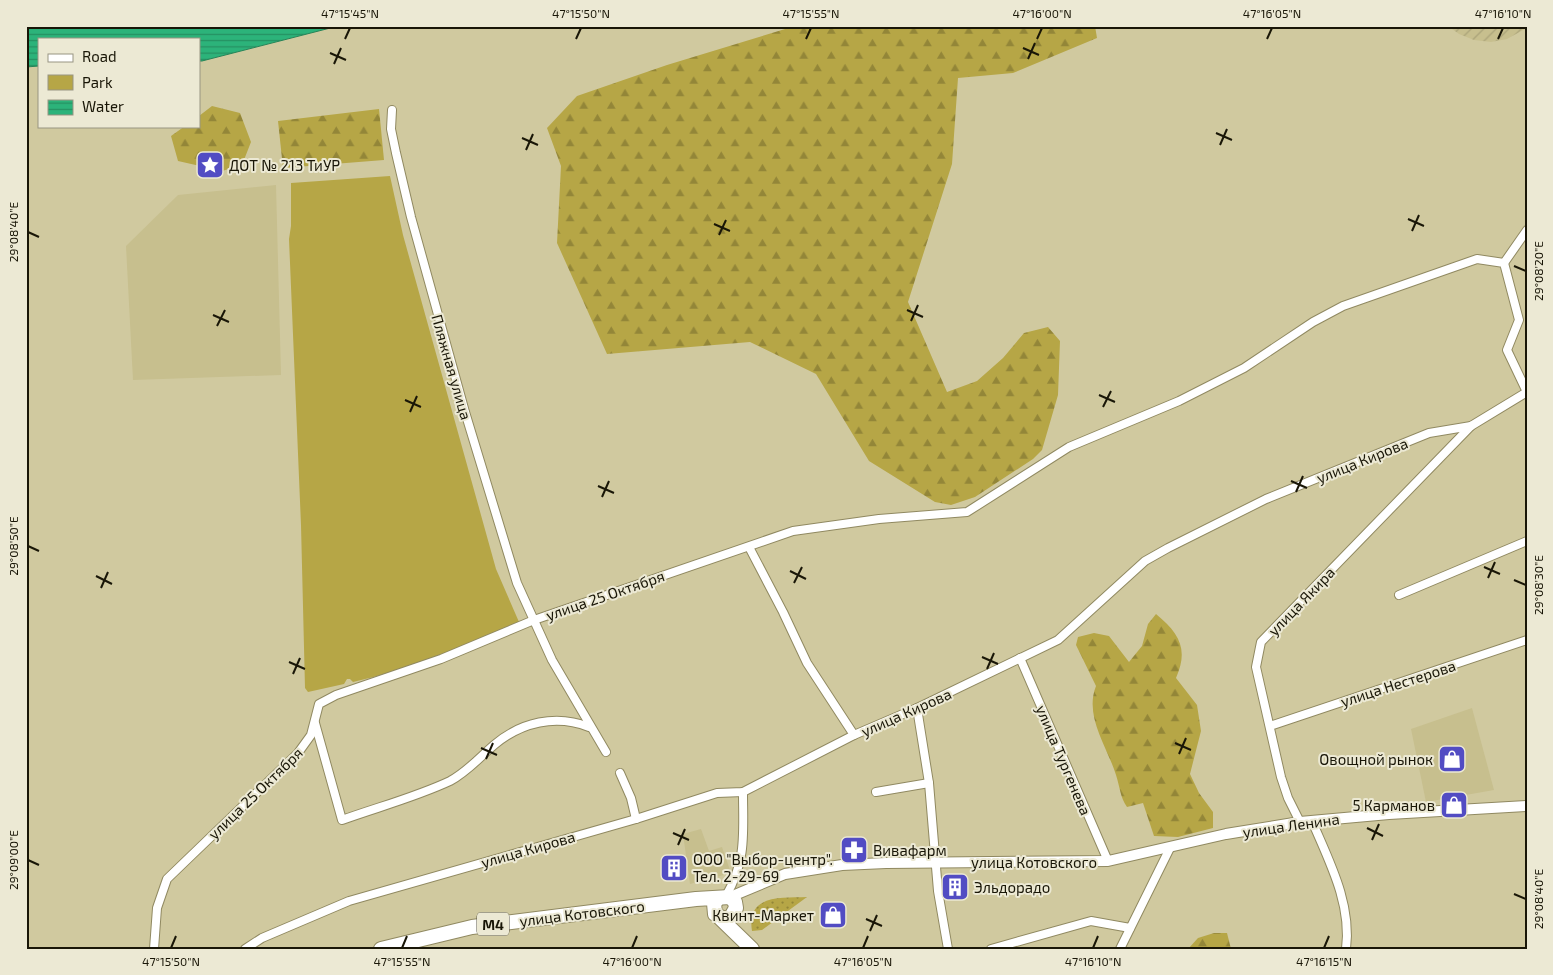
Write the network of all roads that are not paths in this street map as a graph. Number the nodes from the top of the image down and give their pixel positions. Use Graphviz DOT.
graph roads {
  1 [pos="392,110"];
  2 [pos="1527,230"];
  3 [pos="1504,263"];
  4 [pos="1527,392"];
  5 [pos="1471,426"];
  6 [pos="1527,541"];
  7 [pos="748,547"];
  8 [pos="1399,595"];
  9 [pos="534,620"];
  10 [pos="1527,640"];
  11 [pos="1020,658"];
  12 [pos="917,708"];
  13 [pos="316,723"];
  14 [pos="1270,726"];
  15 [pos="590,728"];
  16 [pos="854,735"];
  17 [pos="606,752"];
  18 [pos="620,773"];
  19 [pos="929,783"];
  20 [pos="743,792"];
  21 [pos="876,792"];
  22 [pos="1527,806"];
  23 [pos="636,819"];
  24 [pos="1312,821"];
  25 [pos="1300,822"];
  26 [pos="1170,848"];
  27 [pos="1108,862"];
  28 [pos="935,863"];
  29 [pos="696,899"];
  30 [pos="729,902"];
  31 [pos="718,916"];
  32 [pos="1130,928"];
  33 [pos="738,935"];
  34 [pos="154,949"];
  35 [pos="245,949"];
  36 [pos="380,949"];
  37 [pos="752,949"];
  38 [pos="948,949"];
  39 [pos="991,949"];
  40 [pos="1120,949"];
  41 [pos="1346,949"];
  1 -- 9 [label="street, Пляжная улица"];
  2 -- 3 [label="street"];
  3 -- 4 [label="street"];
  3 -- 7 [label="street, улица 25 Октября"];
  4 -- 5 [label="street, улица Кирова"];
  5 -- 11 [label="street, улица Кирова"];
  5 -- 14 [label="street, улица Якира"];
  6 -- 8 [label="street"];
  7 -- 9 [label="street, улица 25 Октября"];
  7 -- 16 [label="street"];
  9 -- 13 [label="street, улица 25 Октября"];
  9 -- 15 [label="street, Пляжная улица"];
  10 -- 14 [label="street, улица Нестерова"];
  11 -- 12 [label="street, улица Кирова"];
  11 -- 27 [label="street, улица Тургенева"];
  12 -- 16 [label="street, улица Кирова"];
  12 -- 19 [label="street"];
  13 -- 15 [label="street"];
  13 -- 34 [label="street, улица 25 Октября"];
  14 -- 25 [label="street, улица Якира"];
  15 -- 17 [label="street, Пляжная улица"];
  16 -- 20 [label="street, улица Кирова"];
  18 -- 23 [label="street"];
  19 -- 21 [label="street"];
  19 -- 28 [label="street"];
  20 -- 23 [label="street, улица Кирова"];
  20 -- 30 [label="street"];
  22 -- 24 [label="street, улица Ленина"];
  23 -- 35 [label="street, улица Кирова"];
  24 -- 25 [label="street, улица Ленина"];
  24 -- 41 [label="street"];
  25 -- 26 [label="street, улица Ленина"];
  26 -- 27 [label="street, улица Котовского"];
  26 -- 32 [label="street"];
  27 -- 28 [label="street, улица Котовского"];
  28 -- 30 [label="street, улица Котовского"];
  28 -- 38 [label="street"];
  29 -- 30 [label="highway, улица Котовского / M4"];
  29 -- 31 [label="highway"];
  29 -- 36 [label="highway, улица Котовского / M4"];
  30 -- 31 [label="highway"];
  30 -- 31 [label="highway"];
  30 -- 33 [label="highway"];
  31 -- 33 [label="highway"];
  32 -- 39 [label="street"];
  32 -- 40 [label="street"];
  33 -- 37 [label="highway"];
}
